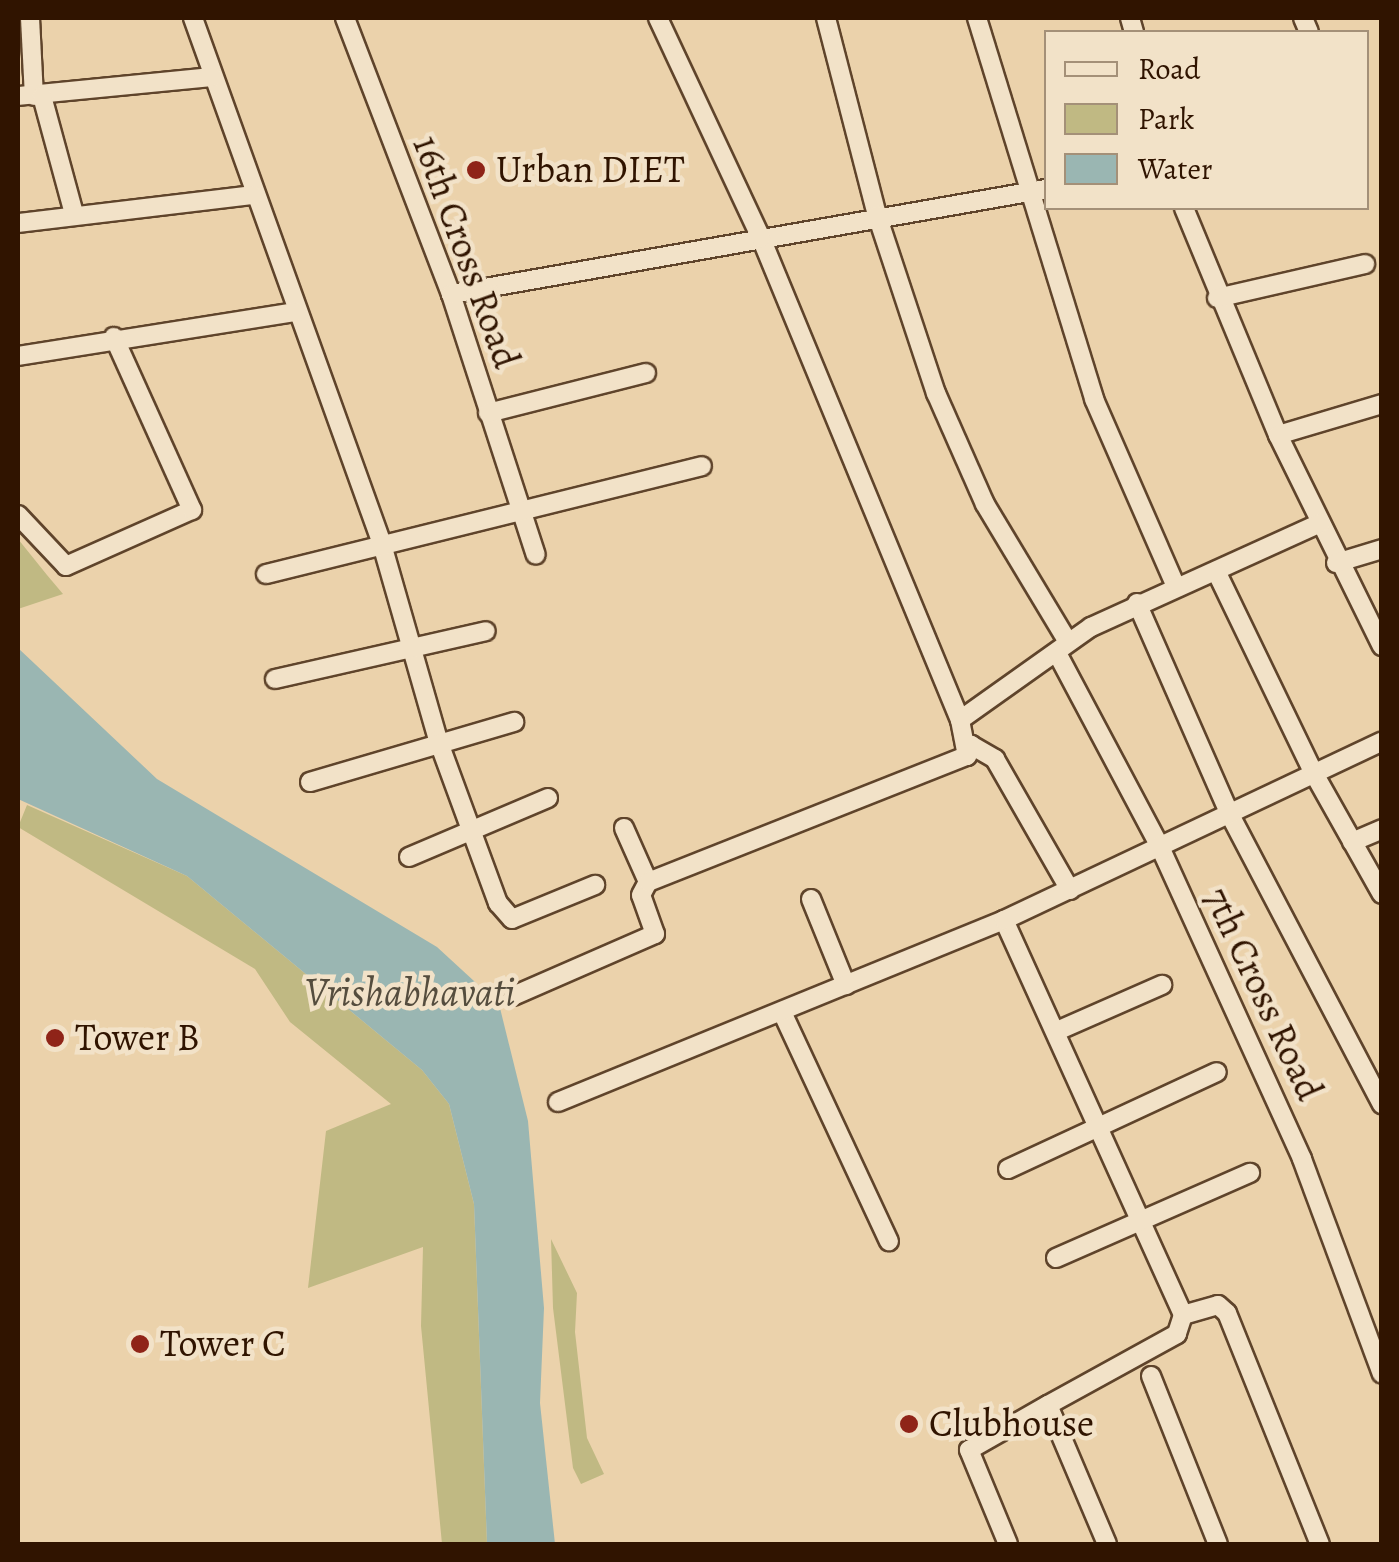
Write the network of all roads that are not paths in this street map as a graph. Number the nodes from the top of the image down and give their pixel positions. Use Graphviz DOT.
graph roads {
  1 [pos="30,18"];
  2 [pos="193,18"];
  3 [pos="345,18"];
  4 [pos="658,18"];
  5 [pos="826,18"];
  6 [pos="977,18"];
  7 [pos="213,77"];
  8 [pos="31,96"];
  9 [pos="1038,191"];
  10 [pos="253,195"];
  11 [pos="1185,210"];
  12 [pos="74,214"];
  13 [pos="877,216"];
  14 [pos="18,223"];
  15 [pos="760,238"];
  16 [pos="1365,264"];
  17 [pos="451,294"];
  18 [pos="1218,298"];
  19 [pos="297,312"];
  20 [pos="114,337"];
  21 [pos="18,356"];
  22 [pos="646,374"];
  23 [pos="1382,404"];
  24 [pos="488,413"];
  25 [pos="1278,436"];
  26 [pos="702,466"];
  27 [pos="519,510"];
  28 [pos="18,516"];
  29 [pos="1320,523"];
  30 [pos="382,541"];
  31 [pos="1382,549"];
  32 [pos="536,555"];
  33 [pos="1336,563"];
  34 [pos="1216,570"];
  35 [pos="266,574"];
  36 [pos="1176,587"];
  37 [pos="1137,603"];
  38 [pos="486,630"];
  39 [pos="1382,646"];
  40 [pos="1062,648"];
  41 [pos="408,649"];
  42 [pos="275,679"];
  43 [pos="960,720"];
  44 [pos="514,722"];
  45 [pos="438,740"];
  46 [pos="1382,741"];
  47 [pos="966,756"];
  48 [pos="1312,770"];
  49 [pos="310,782"];
  50 [pos="548,798"];
  51 [pos="1229,813"];
  52 [pos="624,828"];
  53 [pos="1382,829"];
  54 [pos="476,830"];
  55 [pos="1352,842"];
  56 [pos="1160,847"];
  57 [pos="410,857"];
  58 [pos="648,882"];
  59 [pos="595,885"];
  60 [pos="1070,890"];
  61 [pos="1382,894"];
  62 [pos="811,899"];
  63 [pos="1004,920"];
  64 [pos="846,985"];
  65 [pos="1162,985"];
  66 [pos="513,996"];
  67 [pos="782,1012"];
  68 [pos="1056,1031"];
  69 [pos="1217,1072"];
  70 [pos="558,1102"];
  71 [pos="1382,1104"];
  72 [pos="1101,1127"];
  73 [pos="1008,1169"];
  74 [pos="1250,1174"];
  75 [pos="1145,1220"];
  76 [pos="889,1241"];
  77 [pos="1056,1258"];
  78 [pos="1183,1315"];
  79 [pos="1382,1374"];
  80 [pos="1150,1376"];
  81 [pos="1048,1405"];
  82 [pos="1008,1544"];
  83 [pos="1107,1544"];
  84 [pos="1218,1544"];
  85 [pos="1320,1544"];
  1 -- 8 [label="street"];
  2 -- 7 [label="street"];
  3 -- 17 [label="street, 16th Cross Road"];
  4 -- 15 [label="street"];
  5 -- 13 [label="street, 7th Cross Road"];
  6 -- 9 [label="street"];
  7 -- 8 [label="street"];
  7 -- 10 [label="street"];
  8 -- 12 [label="street"];
  9 -- 13 [label="street"];
  9 -- 36 [label="street"];
  10 -- 12 [label="street"];
  10 -- 19 [label="street"];
  11 -- 18 [label="street"];
  12 -- 14 [label="street"];
  13 -- 15 [label="street"];
  13 -- 40 [label="street, 7th Cross Road"];
  15 -- 17 [label="street"];
  15 -- 43 [label="street"];
  16 -- 18 [label="street"];
  17 -- 24 [label="street, 16th Cross Road"];
  18 -- 25 [label="street"];
  19 -- 20 [label="street"];
  19 -- 30 [label="street"];
  20 -- 21 [label="street"];
  20 -- 28 [label="street"];
  22 -- 24 [label="street"];
  23 -- 25 [label="street"];
  24 -- 27 [label="street, 16th Cross Road"];
  25 -- 29 [label="street"];
  26 -- 27 [label="street"];
  27 -- 30 [label="street"];
  27 -- 32 [label="street, 16th Cross Road"];
  29 -- 33 [label="street"];
  29 -- 34 [label="street"];
  30 -- 35 [label="street"];
  30 -- 41 [label="street"];
  31 -- 33 [label="street"];
  33 -- 39 [label="street"];
  34 -- 36 [label="street"];
  34 -- 48 [label="street"];
  36 -- 37 [label="street"];
  37 -- 40 [label="street"];
  37 -- 51 [label="street"];
  38 -- 41 [label="street"];
  40 -- 43 [label="street"];
  40 -- 56 [label="street, 7th Cross Road"];
  41 -- 42 [label="street"];
  41 -- 45 [label="street"];
  43 -- 47 [label="street"];
  44 -- 45 [label="street"];
  45 -- 49 [label="street"];
  45 -- 54 [label="street"];
  46 -- 48 [label="street"];
  47 -- 58 [label="street"];
  47 -- 60 [label="street"];
  48 -- 51 [label="street"];
  48 -- 55 [label="street"];
  50 -- 54 [label="street"];
  51 -- 56 [label="street"];
  51 -- 71 [label="street"];
  52 -- 58 [label="street"];
  53 -- 55 [label="street"];
  54 -- 57 [label="street"];
  54 -- 59 [label="street"];
  55 -- 61 [label="street"];
  56 -- 60 [label="street"];
  56 -- 79 [label="street, 7th Cross Road"];
  58 -- 66 [label="street"];
  60 -- 63 [label="street"];
  62 -- 64 [label="street"];
  63 -- 64 [label="street"];
  63 -- 68 [label="street"];
  64 -- 67 [label="street"];
  65 -- 68 [label="street"];
  67 -- 70 [label="street"];
  67 -- 76 [label="street"];
  68 -- 72 [label="street"];
  69 -- 72 [label="street"];
  72 -- 73 [label="street"];
  72 -- 75 [label="street"];
  74 -- 75 [label="street"];
  75 -- 77 [label="street"];
  75 -- 78 [label="street"];
  78 -- 81 [label="street"];
  78 -- 85 [label="street"];
  80 -- 84 [label="street"];
  81 -- 82 [label="street"];
  81 -- 83 [label="street"];
}
